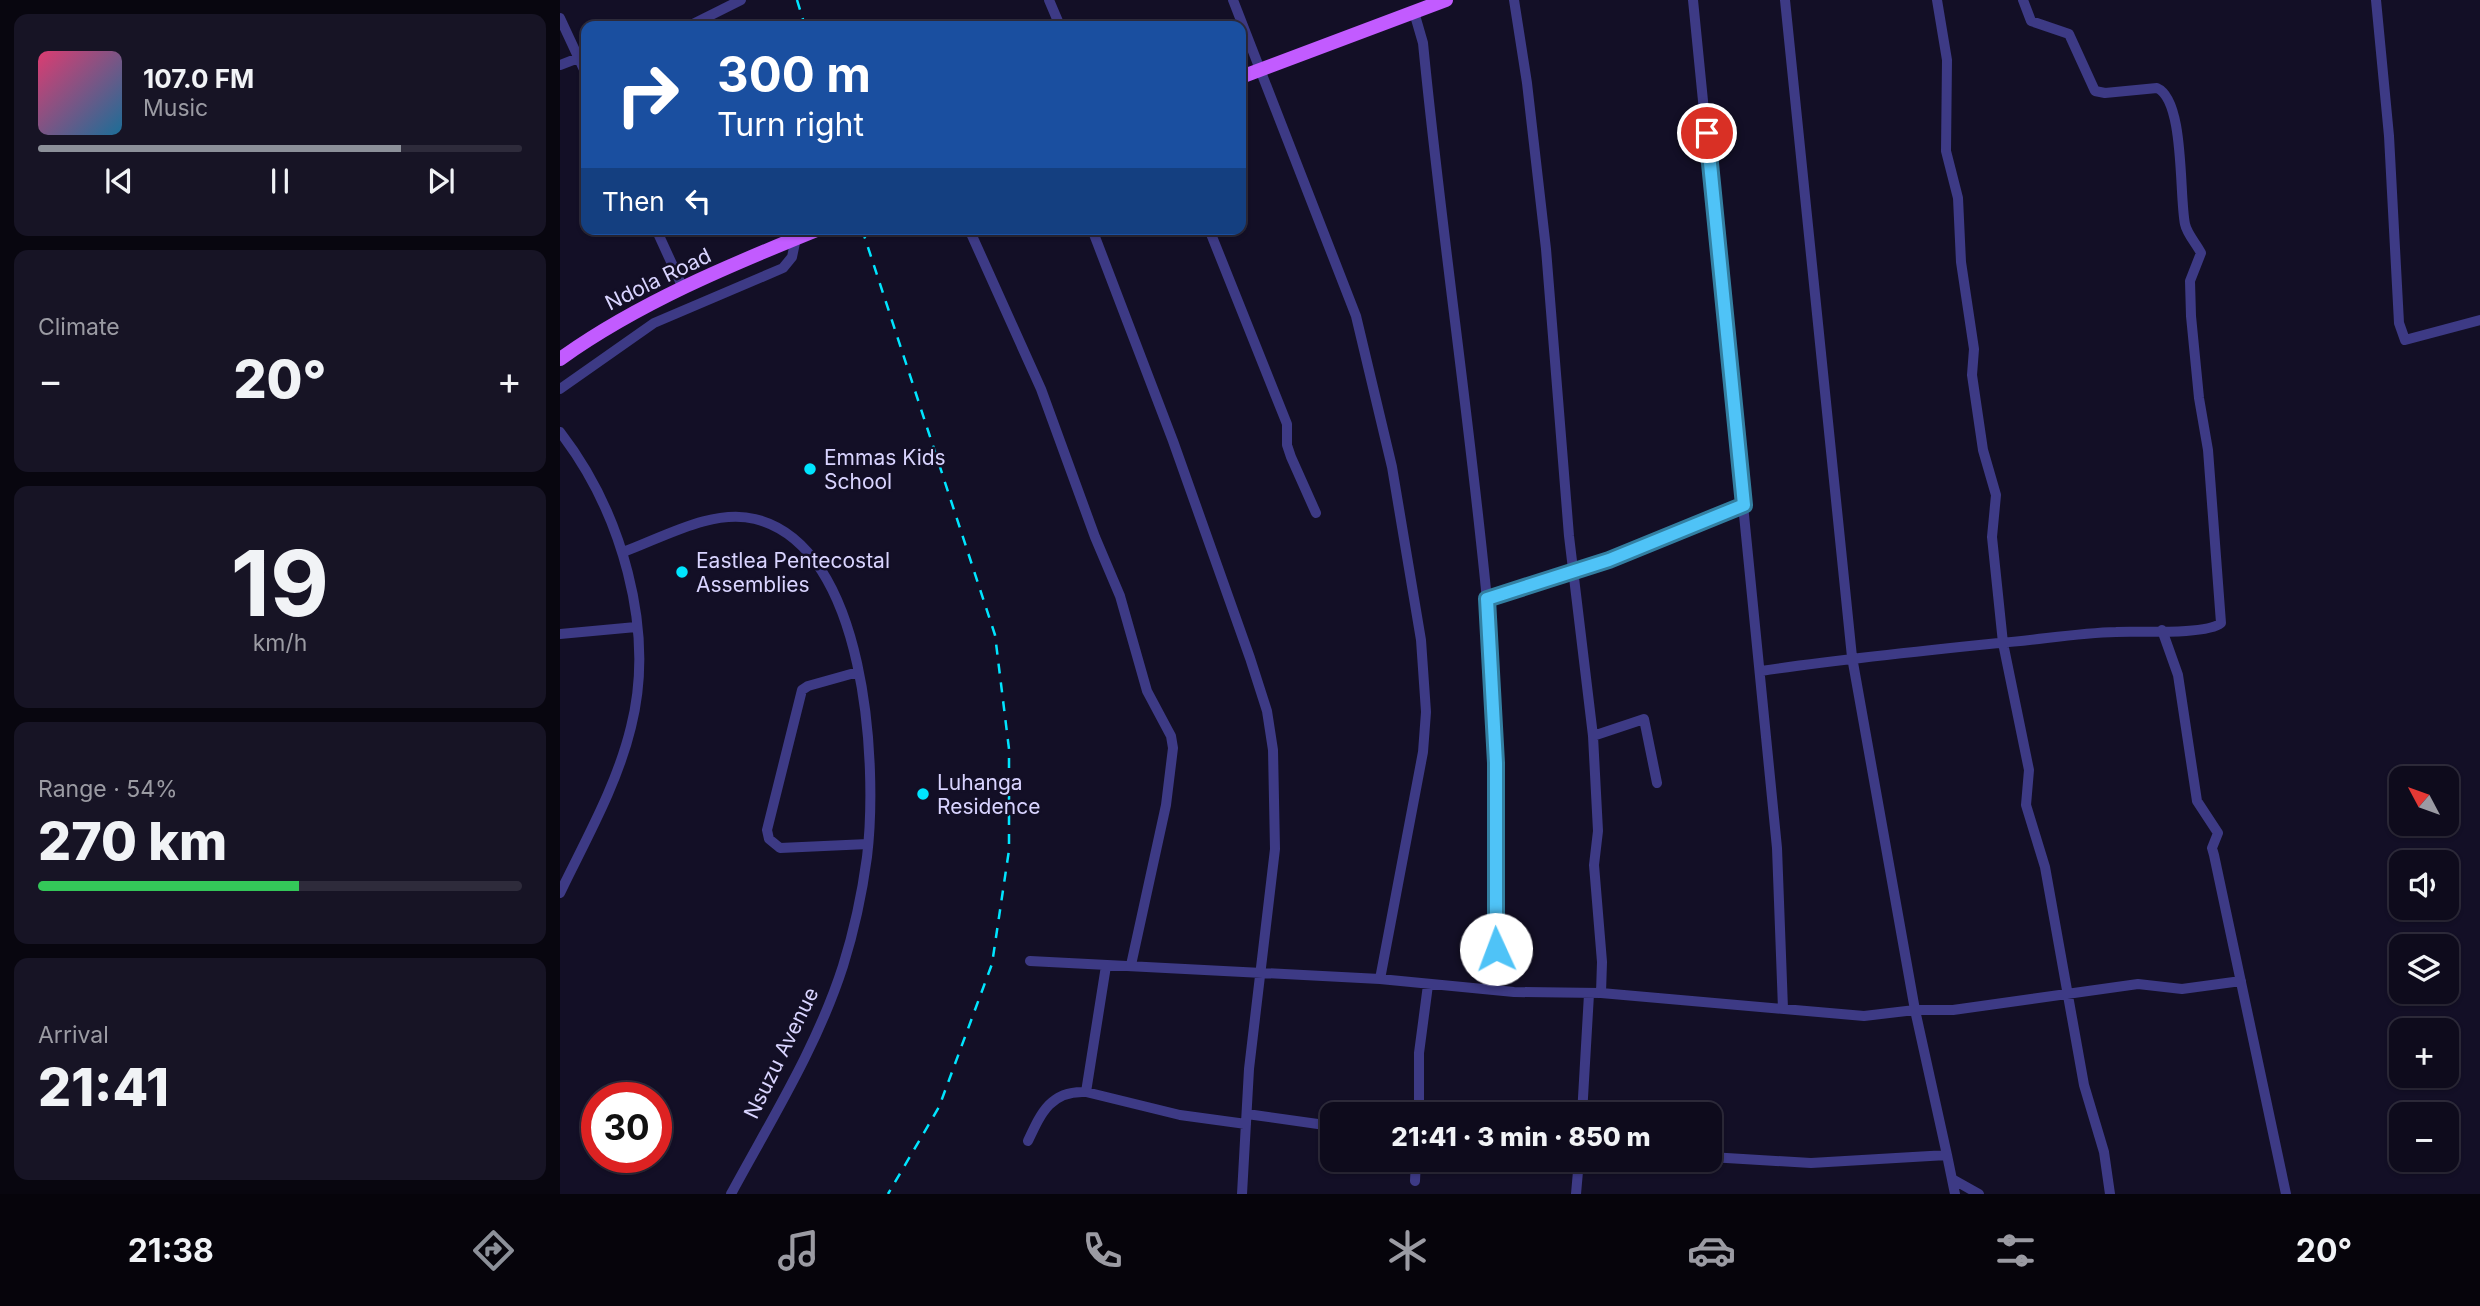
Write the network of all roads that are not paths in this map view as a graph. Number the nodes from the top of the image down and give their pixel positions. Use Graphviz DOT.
graph roads {
  1 [pos="741,0"];
  2 [pos="1049,0"];
  3 [pos="1233,0"];
  4 [pos="1446,0"];
  5 [pos="1514,0"];
  6 [pos="1693,0"];
  7 [pos="1785,0"];
  8 [pos="1937,0"];
  9 [pos="2023,0"];
  10 [pos="2376,0"];
  11 [pos="1413,12"];
  12 [pos="560,18"];
  13 [pos="699,21"];
  14 [pos="1058,21"];
  15 [pos="1241,21"];
  16 [pos="1246,32"];
  17 [pos="581,54"];
  18 [pos="581,56"];
  19 [pos="560,65"];
  20 [pos="1261,70"];
  21 [pos="1246,75"];
  22 [pos="659,235"];
  23 [pos="804,235"];
  24 [pos="972,235"];
  25 [pos="1094,235"];
  26 [pos="1211,235"];
  27 [pos="796,238"];
  28 [pos="683,288"];
  29 [pos="2480,320"];
  30 [pos="560,359"];
  31 [pos="560,389"];
  32 [pos="560,432"];
  33 [pos="1744,505"];
  34 [pos="1316,513"];
  35 [pos="623,552"];
  36 [pos="1573,572"];
  37 [pos="1487,599"];
  38 [pos="636,626"];
  39 [pos="2162,630"];
  40 [pos="560,634"];
  41 [pos="2003,643"];
  42 [pos="1852,657"];
  43 [pos="1761,671"];
  44 [pos="858,672"];
  45 [pos="1593,736"];
  46 [pos="1657,783"];
  47 [pos="868,844"];
  48 [pos="560,893"];
  49 [pos="1030,961"];
  50 [pos="1131,965"];
  51 [pos="1106,966"];
  52 [pos="1260,973"];
  53 [pos="1380,979"];
  54 [pos="2241,981"];
  55 [pos="1428,985"];
  56 [pos="1495,990"];
  57 [pos="1601,993"];
  58 [pos="1589,994"];
  59 [pos="2069,994"];
  60 [pos="1783,1009"];
  61 [pos="1915,1010"];
  62 [pos="1086,1092"];
  63 [pos="1419,1102"];
  64 [pos="1583,1102"];
  65 [pos="1246,1119"];
  66 [pos="1320,1125"];
  67 [pos="1028,1141"];
  68 [pos="1947,1155"];
  69 [pos="1722,1158"];
  70 [pos="1415,1172"];
  71 [pos="1578,1172"];
  72 [pos="1954,1180"];
  73 [pos="1415,1181"];
  74 [pos="731,1194"];
  75 [pos="1242,1194"];
  76 [pos="1576,1194"];
  77 [pos="1955,1194"];
  78 [pos="1979,1194"];
  79 [pos="2110,1194"];
  80 [pos="2286,1194"];
  1 -- 13 [label="street"];
  2 -- 14 [label="street"];
  3 -- 15 [label="street"];
  4 -- 11 [label="main road"];
  5 -- 36 [label="street"];
  6 -- 33 [label="street"];
  7 -- 42 [label="street"];
  8 -- 41 [label="street"];
  9 -- 39 [label="street"];
  10 -- 29 [label="street"];
  11 -- 20 [label="main road"];
  11 -- 37 [label="street"];
  12 -- 17 [label="street"];
  16 -- 20 [label="street"];
  18 -- 19 [label="street"];
  20 -- 21 [label="main road"];
  20 -- 53 [label="street"];
  22 -- 28 [label="street"];
  23 -- 27 [label="main road, Ndola Road"];
  24 -- 50 [label="street"];
  25 -- 52 [label="street"];
  26 -- 34 [label="street"];
  27 -- 28 [label="main road, Ndola Road"];
  27 -- 31 [label="street"];
  28 -- 30 [label="main road, Ndola Road"];
  32 -- 35 [label="street"];
  33 -- 36 [label="street"];
  33 -- 43 [label="street"];
  35 -- 38 [label="street"];
  35 -- 44 [label="street, Nsuzu Avenue"];
  36 -- 37 [label="street"];
  36 -- 45 [label="street"];
  37 -- 56 [label="street"];
  38 -- 40 [label="street"];
  38 -- 48 [label="street"];
  39 -- 41 [label="street"];
  39 -- 54 [label="street"];
  41 -- 42 [label="street"];
  41 -- 59 [label="street"];
  42 -- 43 [label="street"];
  42 -- 61 [label="street"];
  43 -- 60 [label="street"];
  44 -- 47 [label="street, Nsuzu Avenue"];
  44 -- 47 [label="street"];
  45 -- 46 [label="street"];
  45 -- 57 [label="street"];
  47 -- 74 [label="street, Nsuzu Avenue"];
  49 -- 51 [label="street"];
  50 -- 51 [label="street"];
  50 -- 52 [label="street"];
  51 -- 62 [label="street"];
  52 -- 53 [label="street"];
  52 -- 65 [label="street"];
  53 -- 55 [label="street"];
  54 -- 59 [label="street"];
  54 -- 80 [label="street"];
  55 -- 56 [label="street"];
  55 -- 63 [label="street"];
  56 -- 58 [label="street"];
  57 -- 58 [label="street"];
  57 -- 60 [label="street"];
  58 -- 64 [label="street"];
  59 -- 61 [label="street"];
  59 -- 79 [label="street"];
  60 -- 61 [label="street"];
  61 -- 68 [label="street"];
  62 -- 65 [label="street"];
  62 -- 67 [label="street"];
  65 -- 66 [label="street"];
  65 -- 75 [label="street"];
  68 -- 69 [label="street"];
  68 -- 72 [label="street"];
  70 -- 73 [label="street"];
  71 -- 76 [label="street"];
  72 -- 77 [label="street"];
  72 -- 78 [label="street"];
}
